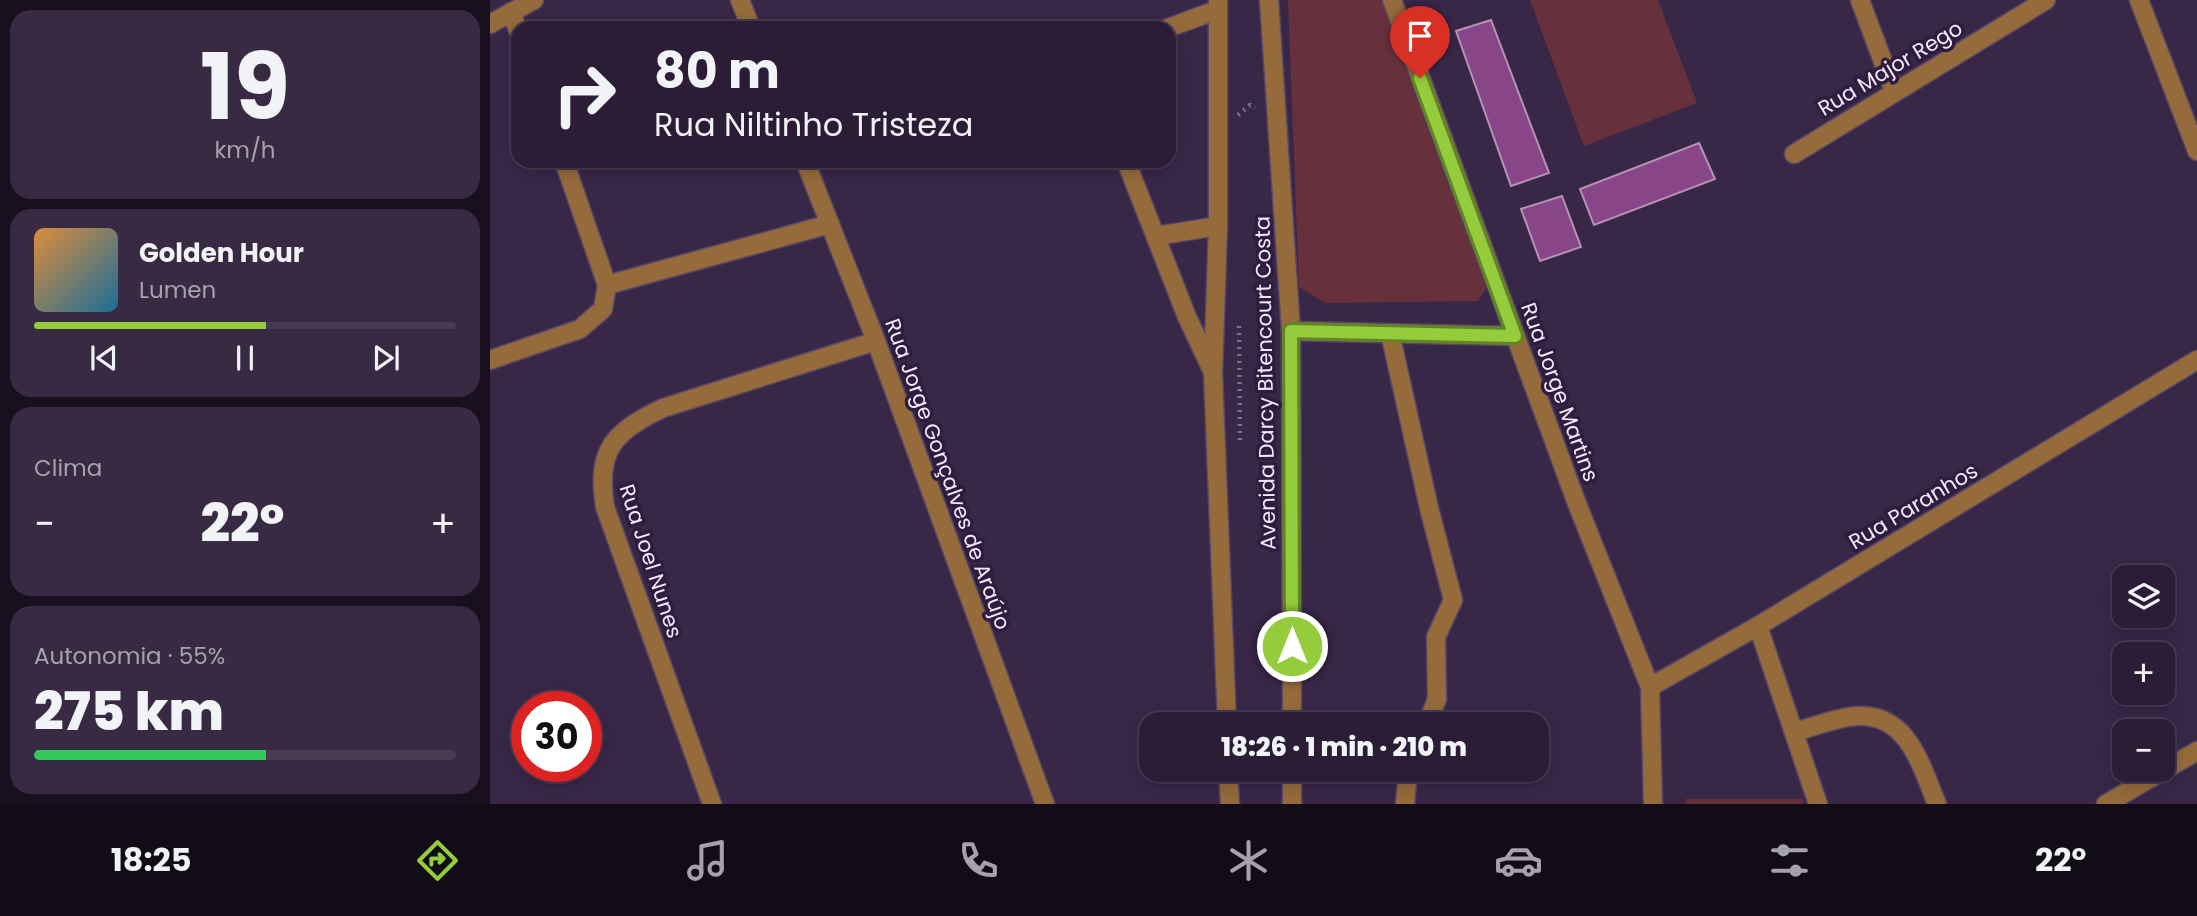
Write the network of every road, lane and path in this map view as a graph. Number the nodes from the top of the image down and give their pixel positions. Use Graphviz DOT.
graph roads {
  1 [pos="534,0"];
  2 [pos="740,0"];
  3 [pos="1269,0"];
  4 [pos="1392,0"];
  5 [pos="1860,0"];
  6 [pos="2046,0"];
  7 [pos="2139,0"];
  8 [pos="1217,5"];
  9 [pos="512,12"];
  10 [pos="515,21"];
  11 [pos="748,21"];
  12 [pos="490,23"];
  13 [pos="1176,24"];
  14 [pos="1894,91"];
  15 [pos="2197,151"];
  16 [pos="1794,154"];
  17 [pos="566,168"];
  18 [pos="808,168"];
  19 [pos="1129,168"];
  20 [pos="830,224"];
  21 [pos="1218,226"];
  22 [pos="1156,236"];
  23 [pos="607,285"];
  24 [pos="1238,324"];
  25 [pos="1291,331"];
  26 [pos="1390,333"];
  27 [pos="1515,336"];
  28 [pos="876,341"];
  29 [pos="490,360"];
  30 [pos="2197,360"];
  31 [pos="1213,373"];
  32 [pos="1240,448"];
  33 [pos="1758,626"];
  34 [pos="1650,687"];
  35 [pos="1227,712"];
  36 [pos="1292,712"];
  37 [pos="1432,712"];
  38 [pos="1794,732"];
  39 [pos="2197,751"];
  40 [pos="1229,782"];
  41 [pos="1292,782"];
  42 [pos="1407,782"];
  43 [pos="712,804"];
  44 [pos="1045,804"];
  45 [pos="1230,804"];
  46 [pos="1292,804"];
  47 [pos="1405,804"];
  48 [pos="1653,804"];
  49 [pos="1818,804"];
  50 [pos="1937,804"];
  51 [pos="2106,804"];
  1 -- 9 [label="street"];
  2 -- 11 [label="street"];
  3 -- 25 [label="street, Avenida Darcy Bitencourt Costa"];
  4 -- 27 [label="street, Rua Jorge Martins"];
  5 -- 14 [label="street"];
  6 -- 14 [label="street, Rua Major Rego"];
  7 -- 15 [label="street"];
  8 -- 13 [label="street"];
  8 -- 21 [label="street, Avenida Darcy Bitencourt Costa"];
  9 -- 10 [label="street"];
  9 -- 12 [label="street"];
  14 -- 16 [label="street, Rua Major Rego"];
  17 -- 23 [label="street"];
  18 -- 20 [label="street, Rua Jorge Gonçalves de Araújo"];
  19 -- 22 [label="street"];
  20 -- 23 [label="street"];
  20 -- 28 [label="street, Rua Jorge Gonçalves de Araújo"];
  21 -- 22 [label="street"];
  21 -- 31 [label="street, Avenida Darcy Bitencourt Costa"];
  22 -- 31 [label="street"];
  23 -- 29 [label="street"];
  24 -- 32 [label="path"];
  25 -- 26 [label="street"];
  25 -- 36 [label="street, Avenida Darcy Bitencourt Costa"];
  26 -- 27 [label="street"];
  26 -- 37 [label="street"];
  27 -- 34 [label="street, Rua Jorge Martins"];
  28 -- 43 [label="street, Rua Joel Nunes"];
  28 -- 44 [label="street, Rua Jorge Gonçalves de Araújo"];
  30 -- 33 [label="street, Rua Paranhos"];
  31 -- 35 [label="street, Avenida Darcy Bitencourt Costa"];
  33 -- 34 [label="street, Rua Paranhos"];
  33 -- 38 [label="street"];
  34 -- 48 [label="street, Rua Jorge Martins"];
  38 -- 49 [label="street"];
  38 -- 50 [label="street"];
  39 -- 51 [label="street"];
  40 -- 45 [label="street"];
  41 -- 46 [label="street"];
  42 -- 47 [label="street"];
}
